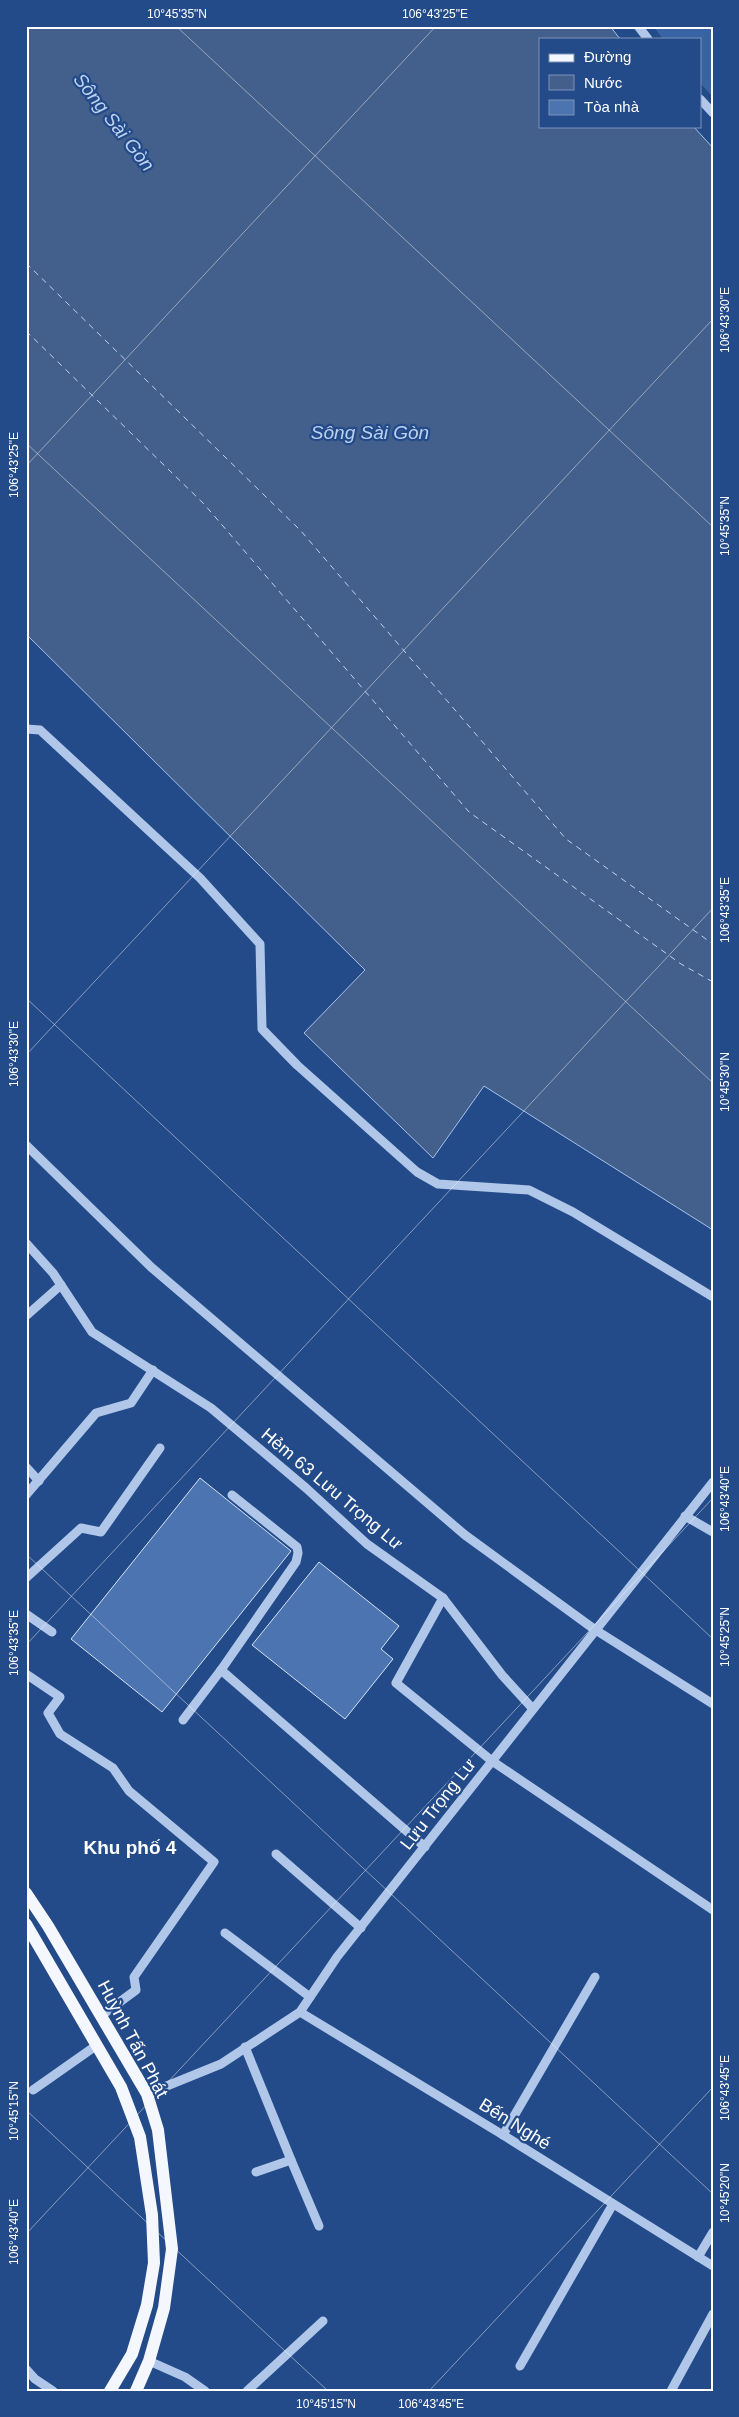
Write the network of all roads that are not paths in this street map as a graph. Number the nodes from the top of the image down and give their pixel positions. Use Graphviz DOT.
graph roads {
  1 [pos="638,26"];
  2 [pos="647,38"];
  3 [pos="702,101"];
  4 [pos="713,113"];
  5 [pos="26,729"];
  6 [pos="26,1145"];
  7 [pos="26,1243"];
  8 [pos="61,1284"];
  9 [pos="713,1298"];
  10 [pos="26,1316"];
  11 [pos="152,1370"];
  12 [pos="160,1448"];
  13 [pos="26,1467"];
  14 [pos="40,1481"];
  15 [pos="713,1482"];
  16 [pos="26,1495"];
  17 [pos="232,1495"];
  18 [pos="685,1516"];
  19 [pos="713,1532"];
  20 [pos="26,1578"];
  21 [pos="443,1598"];
  22 [pos="26,1614"];
  23 [pos="594,1630"];
  24 [pos="52,1632"];
  25 [pos="221,1670"];
  26 [pos="26,1674"];
  27 [pos="713,1704"];
  28 [pos="533,1709"];
  29 [pos="183,1720"];
  30 [pos="492,1761"];
  31 [pos="425,1847"];
  32 [pos="276,1854"];
  33 [pos="26,1894"];
  34 [pos="713,1910"];
  35 [pos="26,1924"];
  36 [pos="360,1928"];
  37 [pos="225,1933"];
  38 [pos="595,1977"];
  39 [pos="310,1997"];
  40 [pos="300,2012"];
  41 [pos="102,2015"];
  42 [pos="113,2034"];
  43 [pos="97,2045"];
  44 [pos="245,2047"];
  45 [pos="33,2090"];
  46 [pos="147,2094"];
  47 [pos="126,2100"];
  48 [pos="503,2135"];
  49 [pos="290,2160"];
  50 [pos="256,2172"];
  51 [pos="613,2204"];
  52 [pos="319,2226"];
  53 [pos="713,2232"];
  54 [pos="698,2257"];
  55 [pos="713,2266"];
  56 [pos="713,2314"];
  57 [pos="323,2322"];
  58 [pos="149,2361"];
  59 [pos="520,2366"];
  60 [pos="26,2369"];
  61 [pos="53,2391"];
  62 [pos="110,2391"];
  63 [pos="136,2391"];
  64 [pos="205,2391"];
  65 [pos="247,2391"];
  66 [pos="671,2391"];
  1 -- 2 [label="street"];
  3 -- 4 [label="street"];
  5 -- 9 [label="street"];
  6 -- 23 [label="street"];
  7 -- 8 [label="street"];
  8 -- 10 [label="street"];
  8 -- 11 [label="street, Hẻm 63 Lưu Trọng Lư"];
  11 -- 14 [label="street"];
  11 -- 21 [label="street, Hẻm 63 Lưu Trọng Lư"];
  12 -- 20 [label="street"];
  13 -- 14 [label="street"];
  14 -- 16 [label="street"];
  15 -- 18 [label="street, Lưu Trọng Lư"];
  17 -- 25 [label="street"];
  18 -- 19 [label="street"];
  18 -- 23 [label="street, Lưu Trọng Lư"];
  21 -- 28 [label="street, Hẻm 63 Lưu Trọng Lư"];
  21 -- 30 [label="street"];
  22 -- 24 [label="street"];
  23 -- 27 [label="street"];
  23 -- 28 [label="street, Lưu Trọng Lư"];
  25 -- 29 [label="street"];
  25 -- 31 [label="street"];
  26 -- 41 [label="street"];
  28 -- 30 [label="street, Lưu Trọng Lư"];
  30 -- 31 [label="street, Lưu Trọng Lư"];
  30 -- 34 [label="street"];
  31 -- 36 [label="street, Lưu Trọng Lư"];
  32 -- 36 [label="street"];
  33 -- 41 [label="main road, Huỳnh Tấn Phát"];
  35 -- 43 [label="main road, Huỳnh Tấn Phát"];
  36 -- 39 [label="street, Lưu Trọng Lư"];
  37 -- 39 [label="street"];
  38 -- 48 [label="street"];
  39 -- 40 [label="street, Lưu Trọng Lư"];
  40 -- 44 [label="street, Lưu Trọng Lư"];
  40 -- 48 [label="street, Bến Nghé"];
  41 -- 42 [label="main road, Huỳnh Tấn Phát"];
  42 -- 43 [label="main road"];
  42 -- 46 [label="main road, Huỳnh Tấn Phát"];
  43 -- 45 [label="street"];
  43 -- 47 [label="main road, Huỳnh Tấn Phát"];
  44 -- 46 [label="street, Lưu Trọng Lư"];
  44 -- 49 [label="street"];
  46 -- 47 [label="main road"];
  46 -- 58 [label="main road, Huỳnh Tấn Phát"];
  47 -- 62 [label="main road, Huỳnh Tấn Phát"];
  48 -- 51 [label="street, Bến Nghé"];
  49 -- 50 [label="street"];
  49 -- 52 [label="street"];
  51 -- 54 [label="street, Bến Nghé"];
  51 -- 59 [label="street"];
  53 -- 54 [label="street"];
  54 -- 55 [label="street, Bến Nghé"];
  56 -- 66 [label="street"];
  57 -- 65 [label="street"];
  58 -- 63 [label="main road, Huỳnh Tấn Phát"];
  58 -- 64 [label="street"];
  60 -- 61 [label="street"];
}
